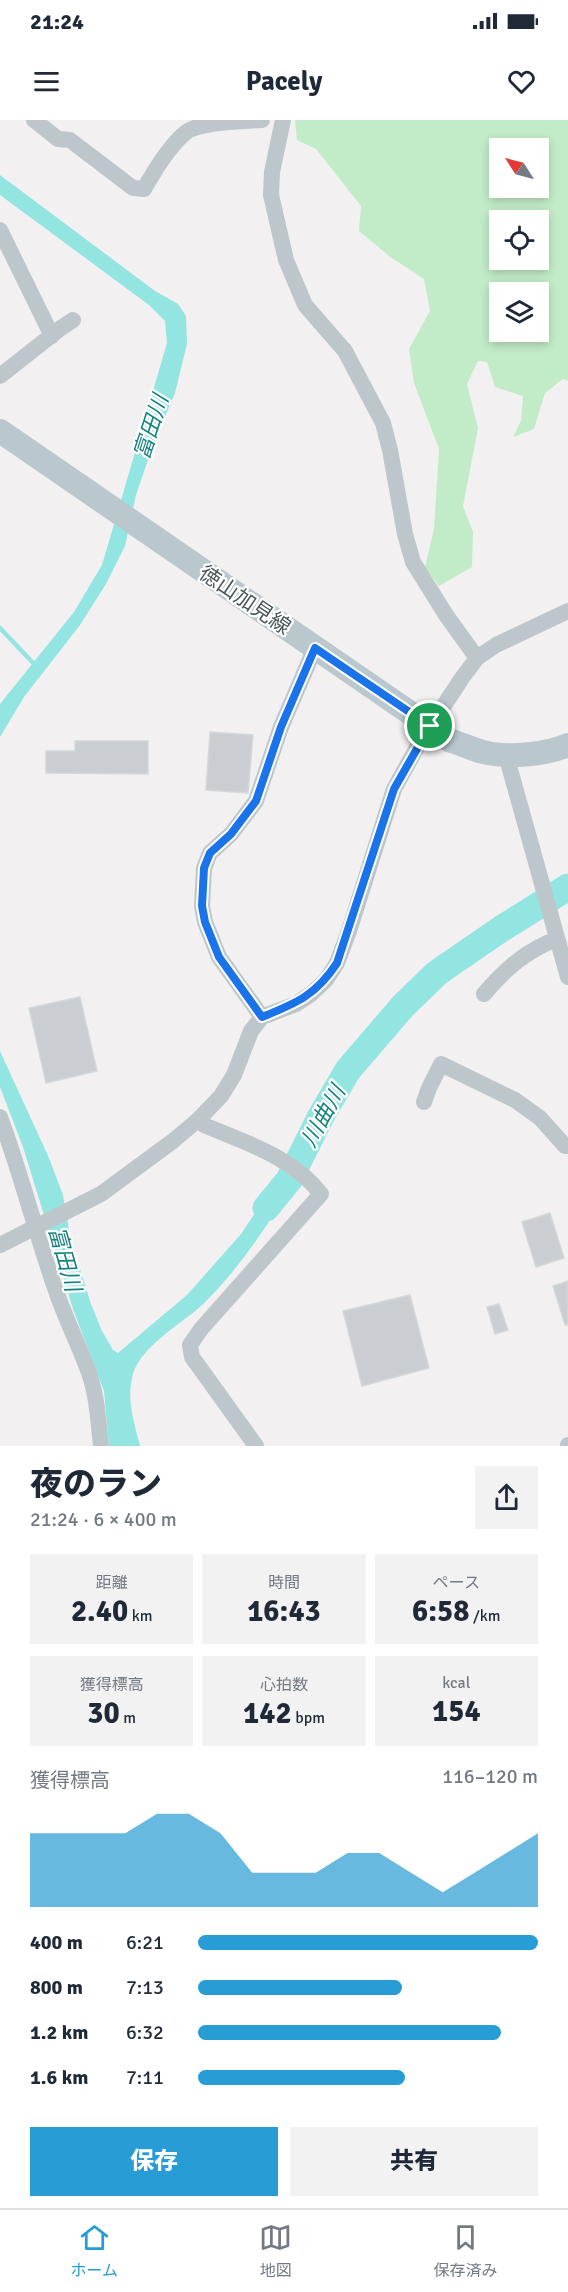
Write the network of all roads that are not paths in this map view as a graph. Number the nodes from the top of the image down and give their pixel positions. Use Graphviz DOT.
graph roads {
  1 [pos="34,120"];
  2 [pos="262,120"];
  3 [pos="283,120"];
  4 [pos="0,230"];
  5 [pos="74,320"];
  6 [pos="51,336"];
  7 [pos="0,376"];
  8 [pos="0,431"];
  9 [pos="568,611"];
  10 [pos="315,648"];
  11 [pos="477,658"];
  12 [pos="430,726"];
  13 [pos="568,745"];
  14 [pos="506,755"];
  15 [pos="562,945"];
  16 [pos="568,977"];
  17 [pos="484,994"];
  18 [pos="262,1017"];
  19 [pos="424,1102"];
  20 [pos="0,1117"];
  21 [pos="199,1119"];
  22 [pos="568,1146"];
  23 [pos="39,1225"];
  24 [pos="0,1245"];
  25 [pos="101,1446"];
  26 [pos="256,1446"];
  1 -- 2 [label="street"];
  3 -- 11 [label="street"];
  4 -- 6 [label="street"];
  5 -- 6 [label="street"];
  6 -- 7 [label="street"];
  8 -- 10 [label="street, 徳山加見線"];
  9 -- 11 [label="street"];
  10 -- 12 [label="street, 徳山加見線"];
  10 -- 18 [label="street"];
  11 -- 12 [label="street"];
  12 -- 14 [label="street, 徳山加見線"];
  12 -- 18 [label="street"];
  13 -- 14 [label="street, 徳山加見線"];
  14 -- 15 [label="street"];
  15 -- 16 [label="street"];
  15 -- 17 [label="street"];
  18 -- 21 [label="street"];
  19 -- 22 [label="street"];
  20 -- 23 [label="street"];
  21 -- 23 [label="street"];
  21 -- 26 [label="street"];
  23 -- 24 [label="street"];
  23 -- 25 [label="street"];
}
